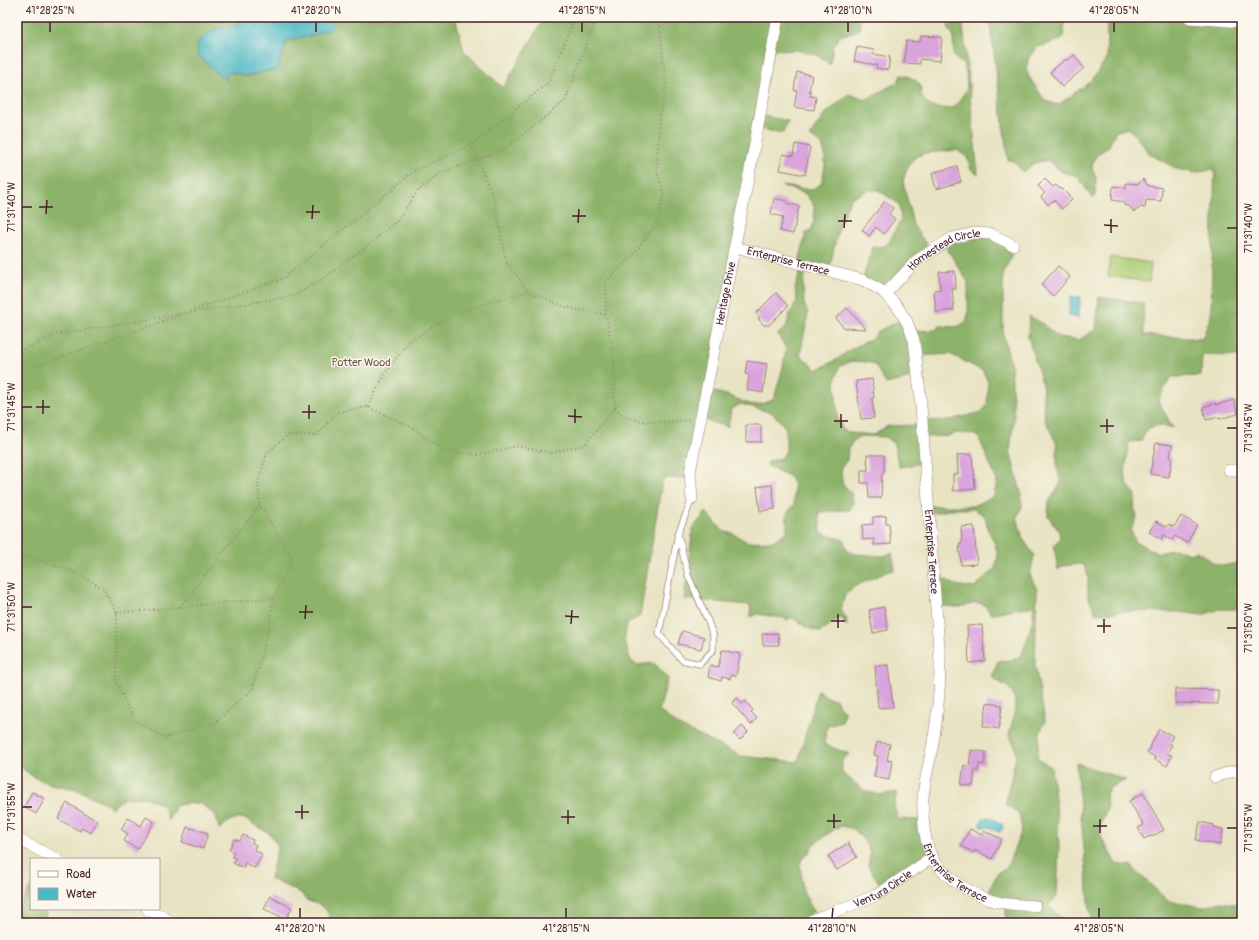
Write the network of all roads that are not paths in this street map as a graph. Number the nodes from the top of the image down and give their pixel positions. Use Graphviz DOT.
graph roads {
  1 [pos="778,17"];
  2 [pos="1190,17"];
  3 [pos="1242,21"];
  4 [pos="1013,245"];
  5 [pos="735,247"];
  6 [pos="885,294"];
  7 [pos="1229,470"];
  8 [pos="1242,470"];
  9 [pos="692,499"];
  10 [pos="678,534"];
  11 [pos="1242,773"];
  12 [pos="1215,777"];
  13 [pos="17,839"];
  14 [pos="933,857"];
  15 [pos="55,858"];
  16 [pos="1035,906"];
  17 [pos="149,910"];
  18 [pos="174,923"];
  19 [pos="805,923"];
  1 -- 5 [label="street, Heritage Drive"];
  2 -- 3 [label="street"];
  4 -- 6 [label="street, Homestead Circle"];
  5 -- 6 [label="street, Enterprise Terrace"];
  5 -- 9 [label="street, Heritage Drive"];
  6 -- 14 [label="street, Enterprise Terrace"];
  7 -- 8 [label="street"];
  9 -- 10 [label="lane"];
  10 -- 10 [label="lane"];
  11 -- 12 [label="street"];
  13 -- 15 [label="street"];
  14 -- 16 [label="street, Enterprise Terrace"];
  14 -- 19 [label="street, Ventura Circle"];
  17 -- 18 [label="street"];
}
